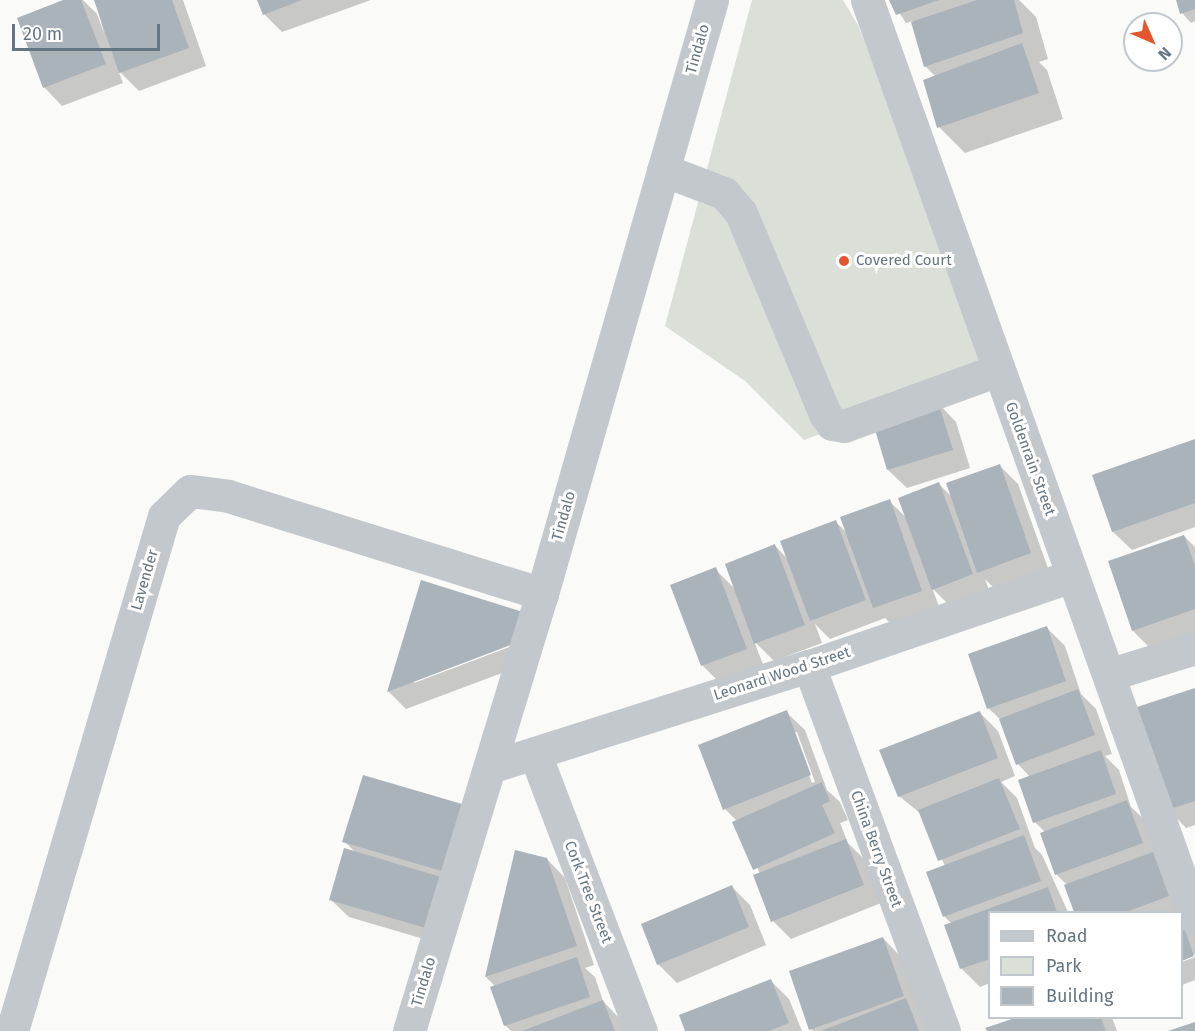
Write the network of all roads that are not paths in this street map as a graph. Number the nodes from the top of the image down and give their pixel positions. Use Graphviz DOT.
graph roads {
  1 [pos="712,0"];
  2 [pos="867,0"];
  3 [pos="663,170"];
  4 [pos="998,370"];
  5 [pos="1072,576"];
  6 [pos="542,594"];
  7 [pos="1195,648"];
  8 [pos="809,666"];
  9 [pos="1111,674"];
  10 [pos="535,754"];
  11 [pos="490,767"];
  12 [pos="1195,918"];
  13 [pos="12,1031"];
  14 [pos="410,1031"];
  15 [pos="641,1031"];
  16 [pos="944,1031"];
  1 -- 3 [label="street, Tindalo"];
  2 -- 4 [label="street, Goldenrain Street"];
  3 -- 4 [label="street"];
  3 -- 6 [label="street, Tindalo"];
  4 -- 5 [label="street, Goldenrain Street"];
  5 -- 8 [label="street, Leonard Wood Street"];
  5 -- 9 [label="street, Goldenrain Street"];
  6 -- 11 [label="street, Tindalo"];
  6 -- 13 [label="street, Lavender"];
  7 -- 9 [label="street"];
  8 -- 10 [label="street, Leonard Wood Street"];
  8 -- 16 [label="street, China Berry Street"];
  9 -- 12 [label="street, Goldenrain Street"];
  10 -- 11 [label="street, Leonard Wood Street"];
  10 -- 15 [label="street, Cork Tree Street"];
  11 -- 14 [label="street, Tindalo"];
}
